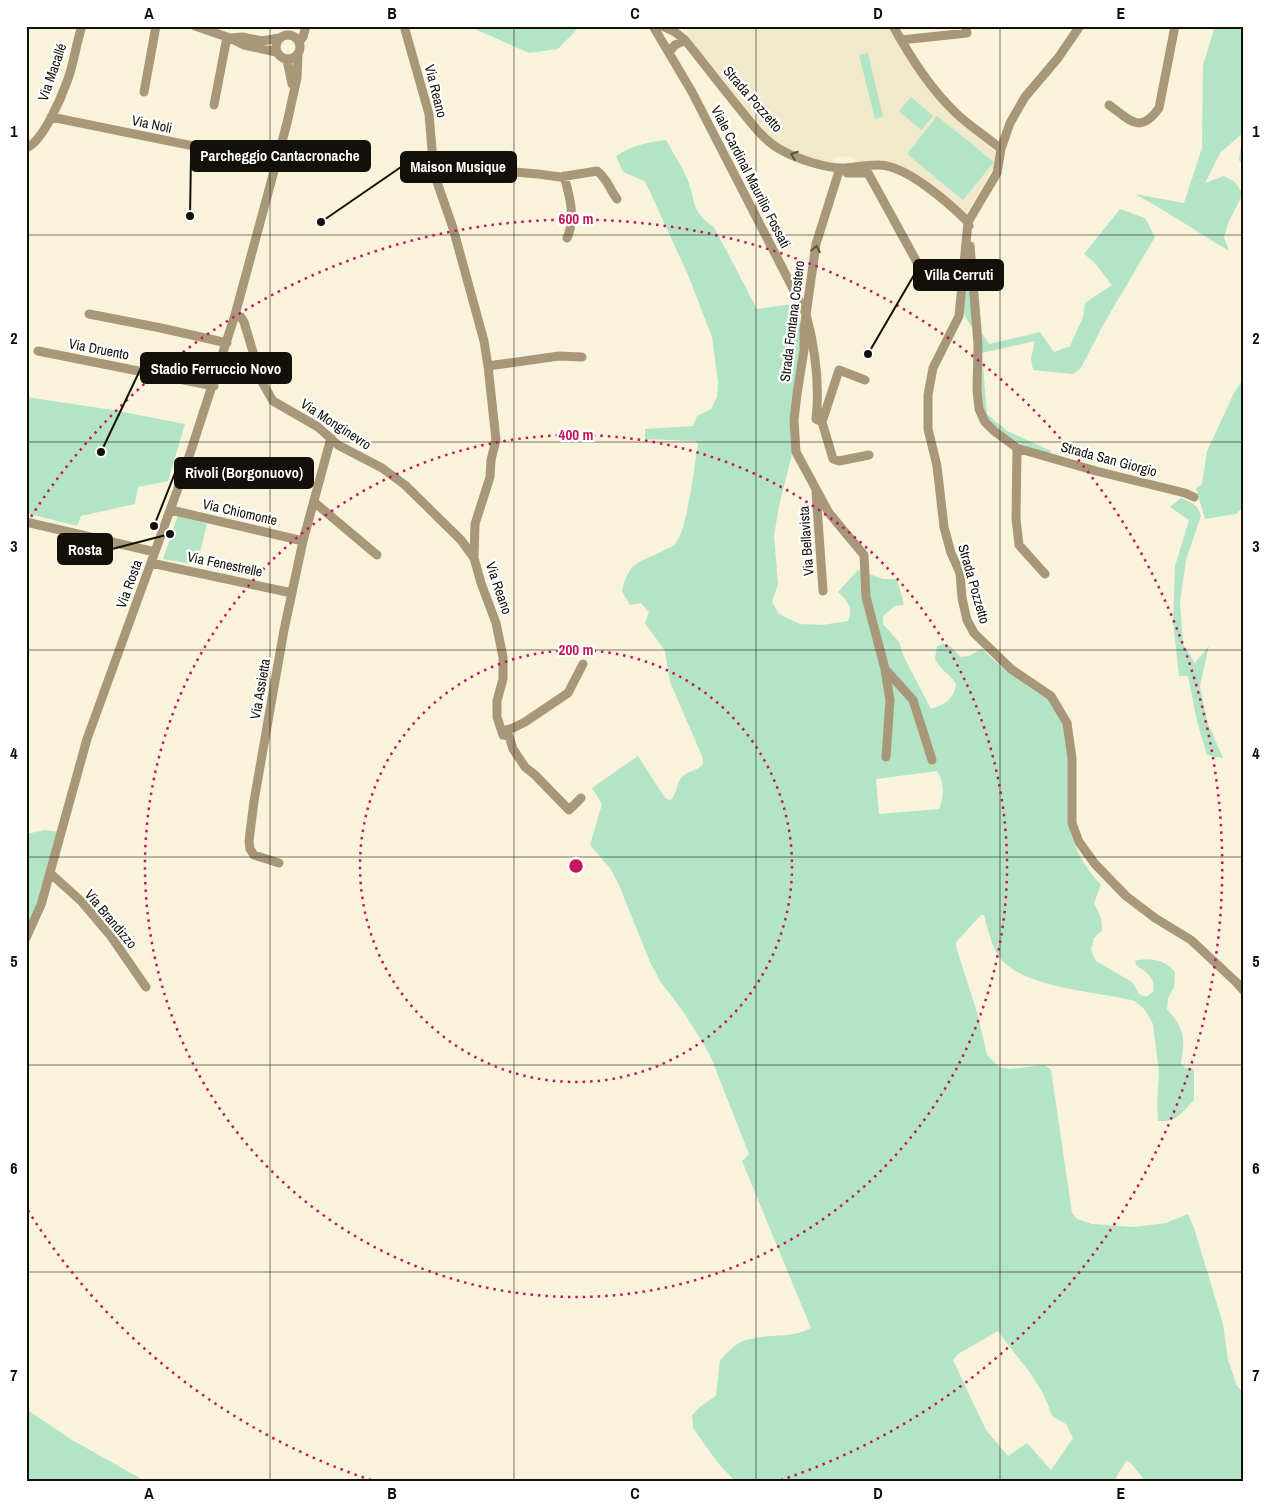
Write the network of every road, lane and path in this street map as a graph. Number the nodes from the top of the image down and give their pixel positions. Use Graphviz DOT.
graph roads {
  1 [pos="82,26"];
  2 [pos="156,26"];
  3 [pos="196,26"];
  4 [pos="306,26"];
  5 [pos="404,26"];
  6 [pos="653,26"];
  7 [pos="662,26"];
  8 [pos="893,26"];
  9 [pos="965,26"];
  10 [pos="1080,26"];
  11 [pos="1175,26"];
  12 [pos="229,38"];
  13 [pos="279,38"];
  14 [pos="685,40"];
  15 [pos="901,40"];
  16 [pos="299,42"];
  17 [pos="276,52"];
  18 [pos="669,52"];
  19 [pos="298,54"];
  20 [pos="287,60"];
  21 [pos="144,92"];
  22 [pos="293,93"];
  23 [pos="214,105"];
  24 [pos="1109,105"];
  25 [pos="51,117"];
  26 [pos="1001,149"];
  27 [pos="27,150"];
  28 [pos="433,161"];
  29 [pos="277,163"];
  30 [pos="840,168"];
  31 [pos="564,176"];
  32 [pos="617,199"];
  33 [pos="968,222"];
  34 [pos="567,238"];
  35 [pos="949,273"];
  36 [pos="89,314"];
  37 [pos="806,314"];
  38 [pos="235,316"];
  39 [pos="227,343"];
  40 [pos="38,351"];
  41 [pos="582,357"];
  42 [pos="488,366"];
  43 [pos="866,380"];
  44 [pos="214,386"];
  45 [pos="822,422"];
  46 [pos="331,438"];
  47 [pos="1017,448"];
  48 [pos="796,452"];
  49 [pos="869,455"];
  50 [pos="816,489"];
  51 [pos="1194,497"];
  52 [pos="314,502"];
  53 [pos="171,510"];
  54 [pos="26,522"];
  55 [pos="303,541"];
  56 [pos="155,552"];
  57 [pos="377,554"];
  58 [pos="474,558"];
  59 [pos="151,563"];
  60 [pos="1045,574"];
  61 [pos="823,591"];
  62 [pos="292,593"];
  63 [pos="582,664"];
  64 [pos="885,669"];
  65 [pos="502,731"];
  66 [pos="886,757"];
  67 [pos="932,760"];
  68 [pos="581,798"];
  69 [pos="279,863"];
  70 [pos="50,873"];
  71 [pos="26,938"];
  72 [pos="146,987"];
  73 [pos="1244,991"];
  1 -- 25 [label="street, Via Macallé"];
  2 -- 21 [label="street"];
  3 -- 12 [label="street"];
  4 -- 16 [label="street"];
  5 -- 28 [label="street, Via Reano"];
  6 -- 18 [label="street, Viale Cardinal Maurilio Fossati"];
  7 -- 14 [label="street, Strada Pozzetto"];
  8 -- 15 [label="street"];
  9 -- 15 [label="street"];
  10 -- 26 [label="street"];
  11 -- 24 [label="street"];
  12 -- 13 [label="street"];
  12 -- 17 [label="street"];
  12 -- 23 [label="street"];
  13 -- 16 [label="street"];
  13 -- 17 [label="street"];
  14 -- 18 [label="street"];
  30 -- 14 [label="street, Strada Pozzetto, one-way"];
  15 -- 26 [label="street"];
  16 -- 19 [label="street"];
  17 -- 20 [label="street"];
  18 -- 37 [label="street, Viale Cardinal Maurilio Fossati"];
  19 -- 20 [label="street"];
  19 -- 22 [label="street, Via Rosta"];
  20 -- 22 [label="street, Via Rosta"];
  22 -- 29 [label="street, Via Rosta"];
  25 -- 27 [label="street, Via Macallé"];
  25 -- 29 [label="street, Via Noli"];
  26 -- 33 [label="street"];
  28 -- 31 [label="street"];
  28 -- 42 [label="street, Via Reano"];
  29 -- 38 [label="street, Via Rosta"];
  30 -- 33 [label="street, Strada Pozzetto"];
  30 -- 35 [label="street, Strada Pozzetto"];
  37 -- 30 [label="street, Strada Fontana Costero, one-way"];
  31 -- 32 [label="street"];
  31 -- 34 [label="street"];
  33 -- 47 [label="street, Strada San Giorgio"];
  33 -- 73 [label="street, Strada Pozzetto"];
  36 -- 39 [label="street"];
  37 -- 45 [label="street"];
  37 -- 48 [label="street, Strada Fontana Costero"];
  38 -- 39 [label="street, Via Rosta"];
  38 -- 46 [label="street, Via Monginevro"];
  39 -- 44 [label="street, Via Rosta"];
  40 -- 44 [label="street, Via Druento"];
  41 -- 42 [label="street"];
  42 -- 58 [label="street, Via Reano"];
  43 -- 45 [label="street"];
  44 -- 53 [label="street, Via Rosta"];
  45 -- 49 [label="street"];
  46 -- 52 [label="street, Via Assietta"];
  46 -- 58 [label="street, Via Monginevro"];
  47 -- 51 [label="street, Strada San Giorgio"];
  47 -- 60 [label="street"];
  48 -- 50 [label="street, Via Bellavista"];
  50 -- 61 [label="street, Via Bellavista"];
  50 -- 64 [label="street, Via Bellavista"];
  52 -- 55 [label="street, Via Assietta"];
  52 -- 57 [label="street"];
  53 -- 55 [label="street, Via Chiomonte"];
  53 -- 56 [label="street, Via Rosta"];
  54 -- 56 [label="street"];
  55 -- 62 [label="street, Via Assietta"];
  56 -- 59 [label="street, Via Rosta"];
  58 -- 65 [label="street, Via Reano"];
  59 -- 62 [label="street, Via Fenestrelle"];
  59 -- 70 [label="street, Via Rosta"];
  62 -- 69 [label="street, Via Assietta"];
  63 -- 65 [label="street"];
  64 -- 66 [label="street, Via Bellavista"];
  64 -- 67 [label="street, Via Bellavista"];
  65 -- 68 [label="street, Via Reano"];
  70 -- 71 [label="street, Via Rosta"];
  70 -- 72 [label="street, Via Brandizzo"];
}
